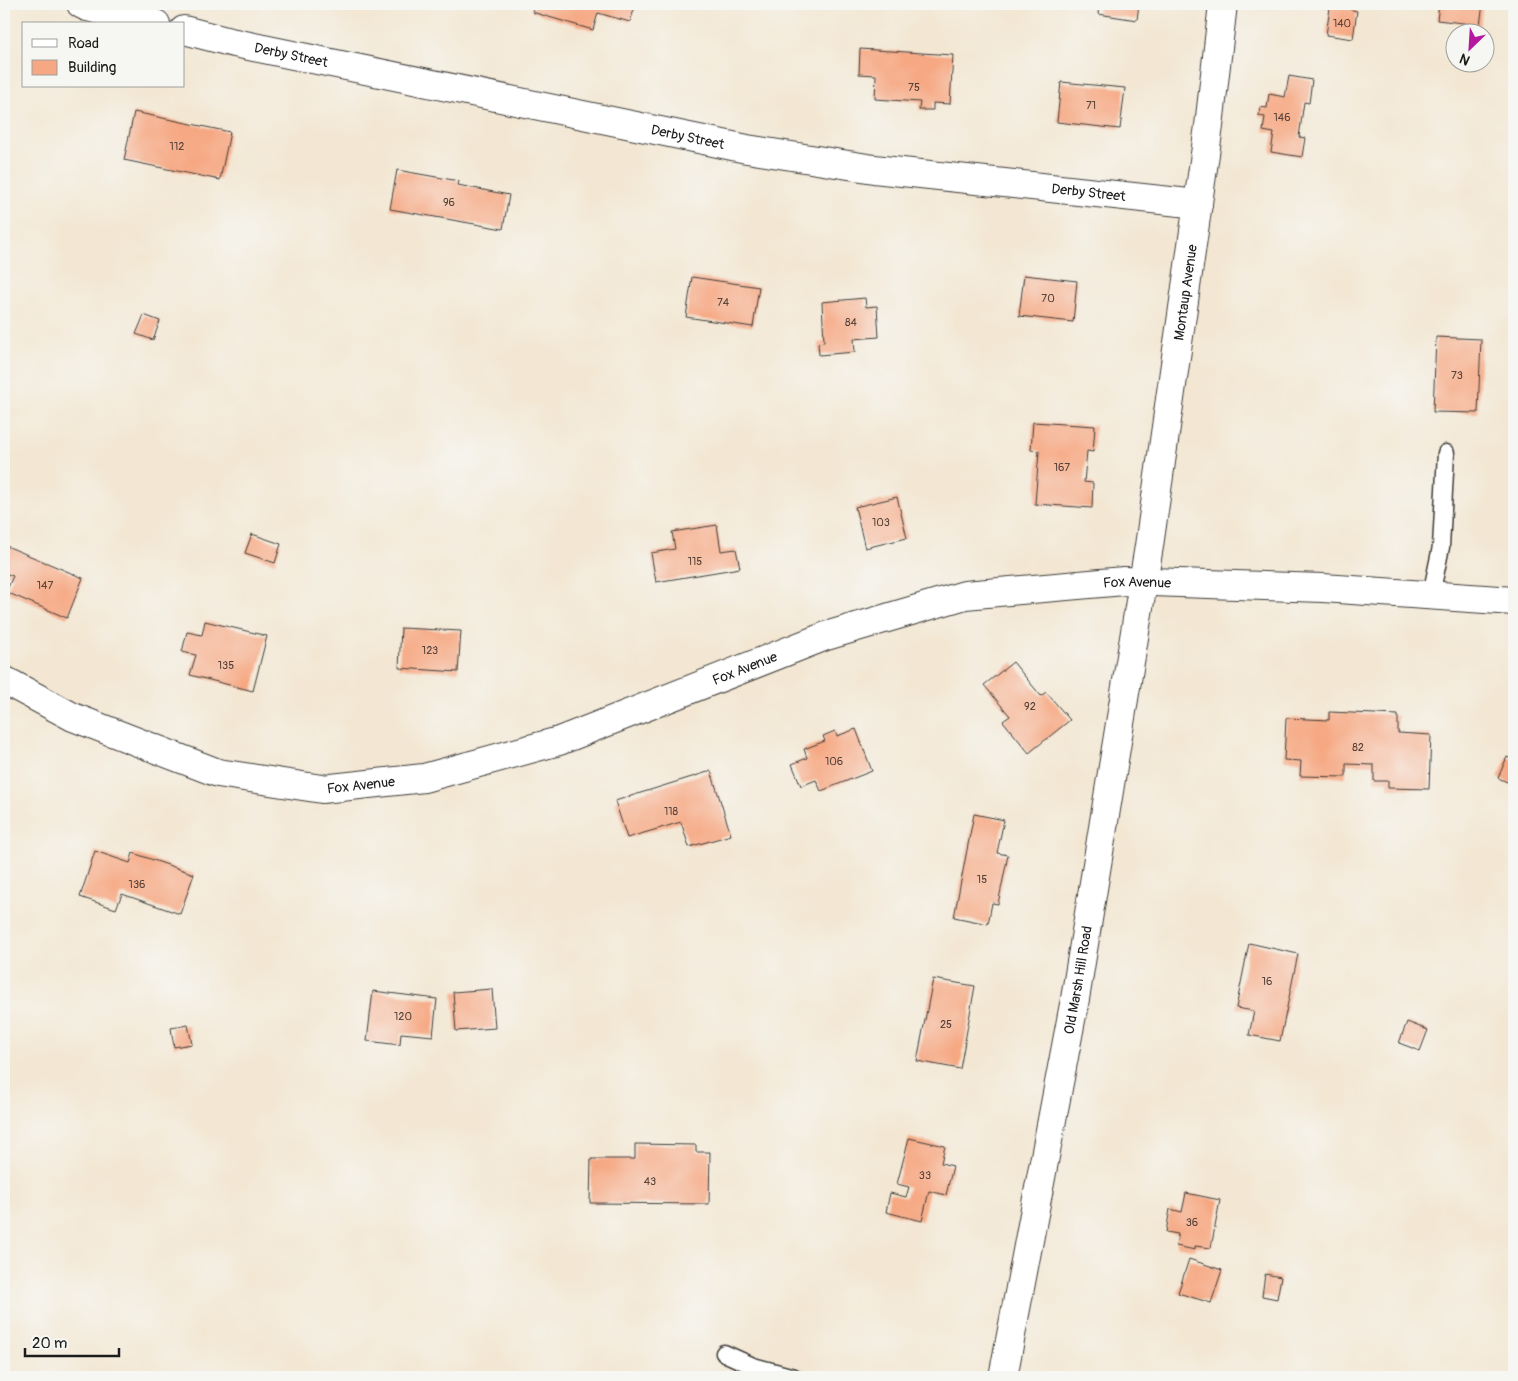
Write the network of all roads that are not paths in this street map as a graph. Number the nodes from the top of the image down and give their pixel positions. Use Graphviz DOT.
graph roads {
  1 [pos="80,4"];
  2 [pos="1223,4"];
  3 [pos="148,22"];
  4 [pos="185,30"];
  5 [pos="1198,204"];
  6 [pos="1446,453"];
  7 [pos="1143,581"];
  8 [pos="1431,595"];
  9 [pos="1514,601"];
  10 [pos="4,680"];
  11 [pos="724,1353"];
  12 [pos="794,1377"];
  13 [pos="1003,1377"];
  1 -- 3 [label="street"];
  2 -- 5 [label="street, Montaup Avenue"];
  4 -- 5 [label="street, Derby Street"];
  5 -- 7 [label="street, Montaup Avenue"];
  6 -- 8 [label="lane"];
  7 -- 8 [label="street, Fox Avenue"];
  7 -- 10 [label="street, Fox Avenue"];
  7 -- 13 [label="street, Old Marsh Hill Road"];
  8 -- 9 [label="street, Fox Avenue"];
  11 -- 12 [label="lane"];
}
